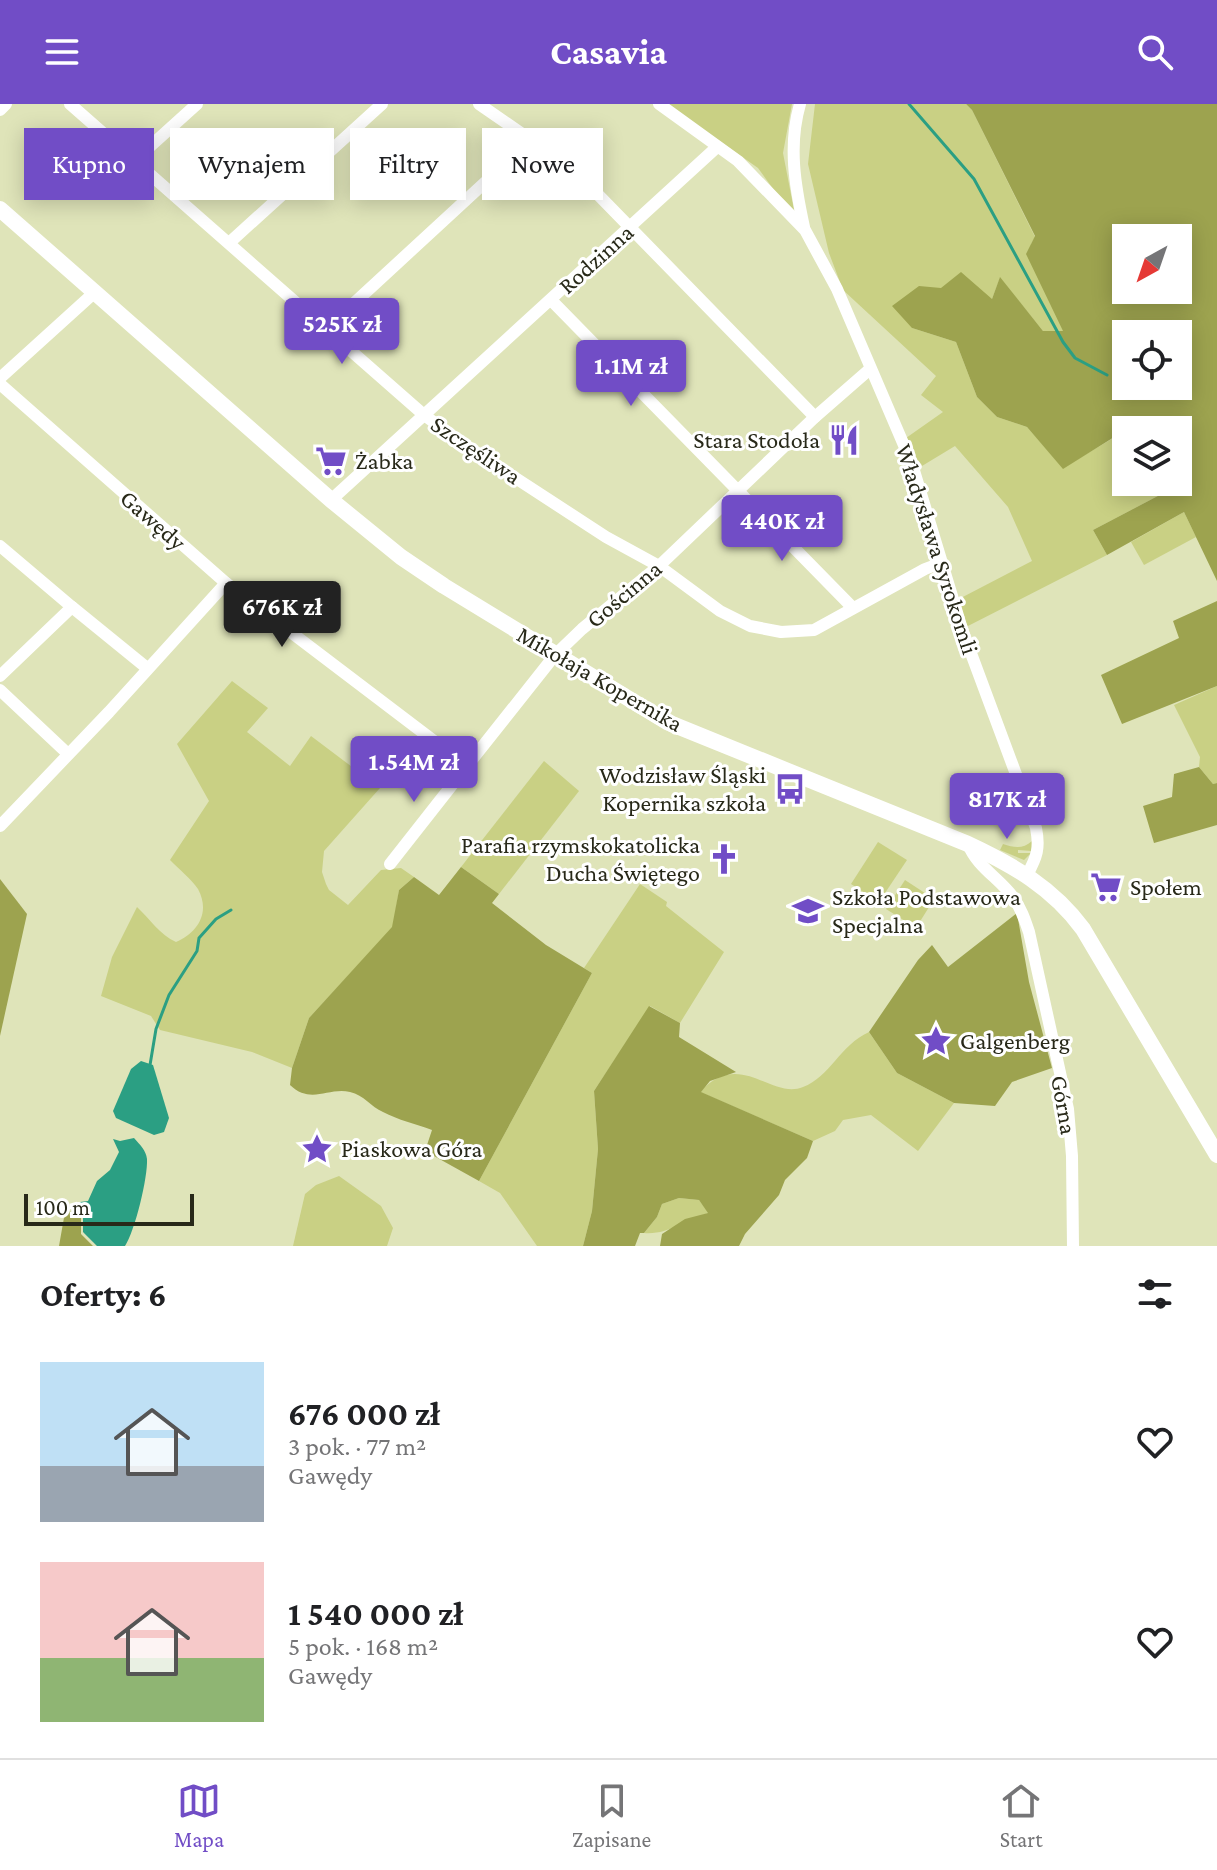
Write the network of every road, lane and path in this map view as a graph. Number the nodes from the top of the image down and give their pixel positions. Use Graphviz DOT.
graph roads {
  1 [pos="6,104"];
  2 [pos="70,104"];
  3 [pos="197,104"];
  4 [pos="382,104"];
  5 [pos="479,104"];
  6 [pos="659,104"];
  7 [pos="800,104"];
  8 [pos="0,110"];
  9 [pos="98,128"];
  10 [pos="515,128"];
  11 [pos="154,143"];
  12 [pos="717,147"];
  13 [pos="154,177"];
  14 [pos="482,185"];
  15 [pos="603,198"];
  16 [pos="0,209"];
  17 [pos="632,226"];
  18 [pos="805,230"];
  19 [pos="229,243"];
  20 [pos="95,292"];
  21 [pos="551,300"];
  22 [pos="326,329"];
  23 [pos="870,369"];
  24 [pos="0,381"];
  25 [pos="424,415"];
  26 [pos="815,417"];
  27 [pos="737,492"];
  28 [pos="331,500"];
  29 [pos="0,546"];
  30 [pos="941,563"];
  31 [pos="659,566"];
  32 [pos="226,583"];
  33 [pos="72,607"];
  34 [pos="853,608"];
  35 [pos="555,655"];
  36 [pos="147,668"];
  37 [pos="0,676"];
  38 [pos="0,690"];
  39 [pos="67,753"];
  40 [pos="467,766"];
  41 [pos="0,826"];
  42 [pos="968,844"];
  43 [pos="390,864"];
  44 [pos="1027,875"];
  45 [pos="1217,1155"];
  46 [pos="1073,1246"];
  1 -- 8 [label="street"];
  2 -- 9 [label="street, Szczęśliwa"];
  3 -- 11 [label="street"];
  4 -- 19 [label="street"];
  5 -- 10 [label="street"];
  6 -- 12 [label="street, Władysława Syrokomli"];
  7 -- 18 [label="street, Władysława Syrokomli"];
  12 -- 17 [label="street, Rodzinna"];
  12 -- 18 [label="street, Władysława Syrokomli"];
  13 -- 19 [label="street, Szczęśliwa"];
  14 -- 22 [label="street"];
  15 -- 17 [label="street"];
  16 -- 20 [label="street, Mikołaja Kopernika"];
  17 -- 21 [label="street, Rodzinna"];
  17 -- 26 [label="street"];
  18 -- 23 [label="street, Władysława Syrokomli"];
  19 -- 22 [label="street, Szczęśliwa"];
  20 -- 24 [label="street"];
  20 -- 28 [label="street, Mikołaja Kopernika"];
  21 -- 25 [label="street, Rodzinna"];
  21 -- 27 [label="street"];
  22 -- 25 [label="street, Szczęśliwa"];
  23 -- 26 [label="street, Gościnna"];
  23 -- 30 [label="street, Władysława Syrokomli"];
  24 -- 32 [label="street, Gawędy"];
  25 -- 28 [label="street, Rodzinna"];
  25 -- 31 [label="street, Szczęśliwa"];
  26 -- 27 [label="street, Gościnna"];
  27 -- 31 [label="street, Gościnna"];
  27 -- 34 [label="street"];
  28 -- 35 [label="street, Mikołaja Kopernika"];
  29 -- 33 [label="street"];
  30 -- 34 [label="street, Szczęśliwa"];
  30 -- 44 [label="street, Władysława Syrokomli"];
  31 -- 34 [label="street, Szczęśliwa"];
  31 -- 35 [label="street, Gościnna"];
  32 -- 36 [label="street"];
  32 -- 40 [label="street, Gawędy"];
  33 -- 36 [label="street"];
  33 -- 37 [label="street"];
  35 -- 40 [label="street"];
  35 -- 42 [label="street, Mikołaja Kopernika"];
  36 -- 39 [label="street"];
  38 -- 39 [label="street"];
  39 -- 41 [label="street"];
  40 -- 43 [label="street"];
  42 -- 44 [label="street, Mikołaja Kopernika"];
  42 -- 46 [label="street, Górna"];
  44 -- 45 [label="street, Mikołaja Kopernika"];
}
